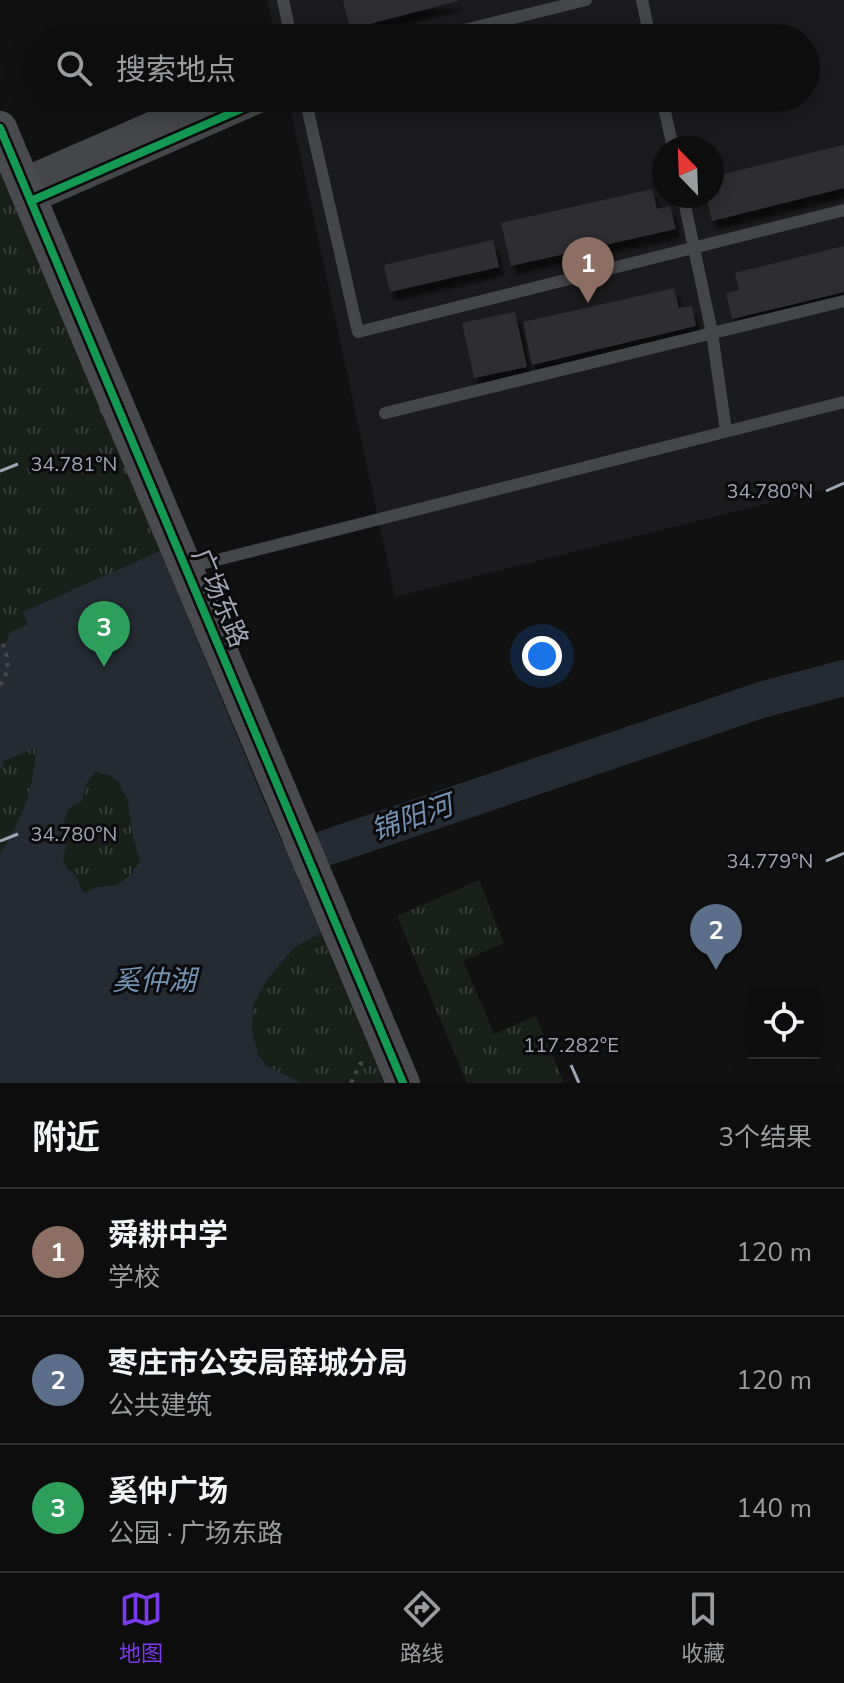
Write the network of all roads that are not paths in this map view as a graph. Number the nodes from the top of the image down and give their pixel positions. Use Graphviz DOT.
graph roads {
  1 [pos="283,0"];
  2 [pos="586,0"];
  3 [pos="642,0"];
  4 [pos="288,24"];
  5 [pos="489,24"];
  6 [pos="647,24"];
  7 [pos="182,112"];
  8 [pos="230,112"];
  9 [pos="308,112"];
  10 [pos="665,112"];
  11 [pos="0,128"];
  12 [pos="670,136"];
  13 [pos="26,191"];
  14 [pos="686,208"];
  15 [pos="844,210"];
  16 [pos="694,247"];
  17 [pos="844,301"];
  18 [pos="712,333"];
  19 [pos="844,402"];
  20 [pos="385,413"];
  21 [pos="726,431"];
  22 [pos="185,568"];
  23 [pos="403,1083"];
  1 -- 4 [label="lane"];
  2 -- 5 [label="lane"];
  3 -- 6 [label="lane"];
  7 -- 13 [label="street"];
  8 -- 13 [label="street"];
  9 -- 16 [label="lane"];
  10 -- 12 [label="lane"];
  11 -- 13 [label="street, 广场东路"];
  13 -- 22 [label="street, 广场东路"];
  14 -- 16 [label="lane"];
  15 -- 16 [label="lane"];
  16 -- 18 [label="lane"];
  17 -- 18 [label="lane"];
  18 -- 20 [label="lane"];
  18 -- 21 [label="lane"];
  19 -- 21 [label="lane"];
  21 -- 22 [label="lane"];
  22 -- 23 [label="street, 广场东路"];
}
